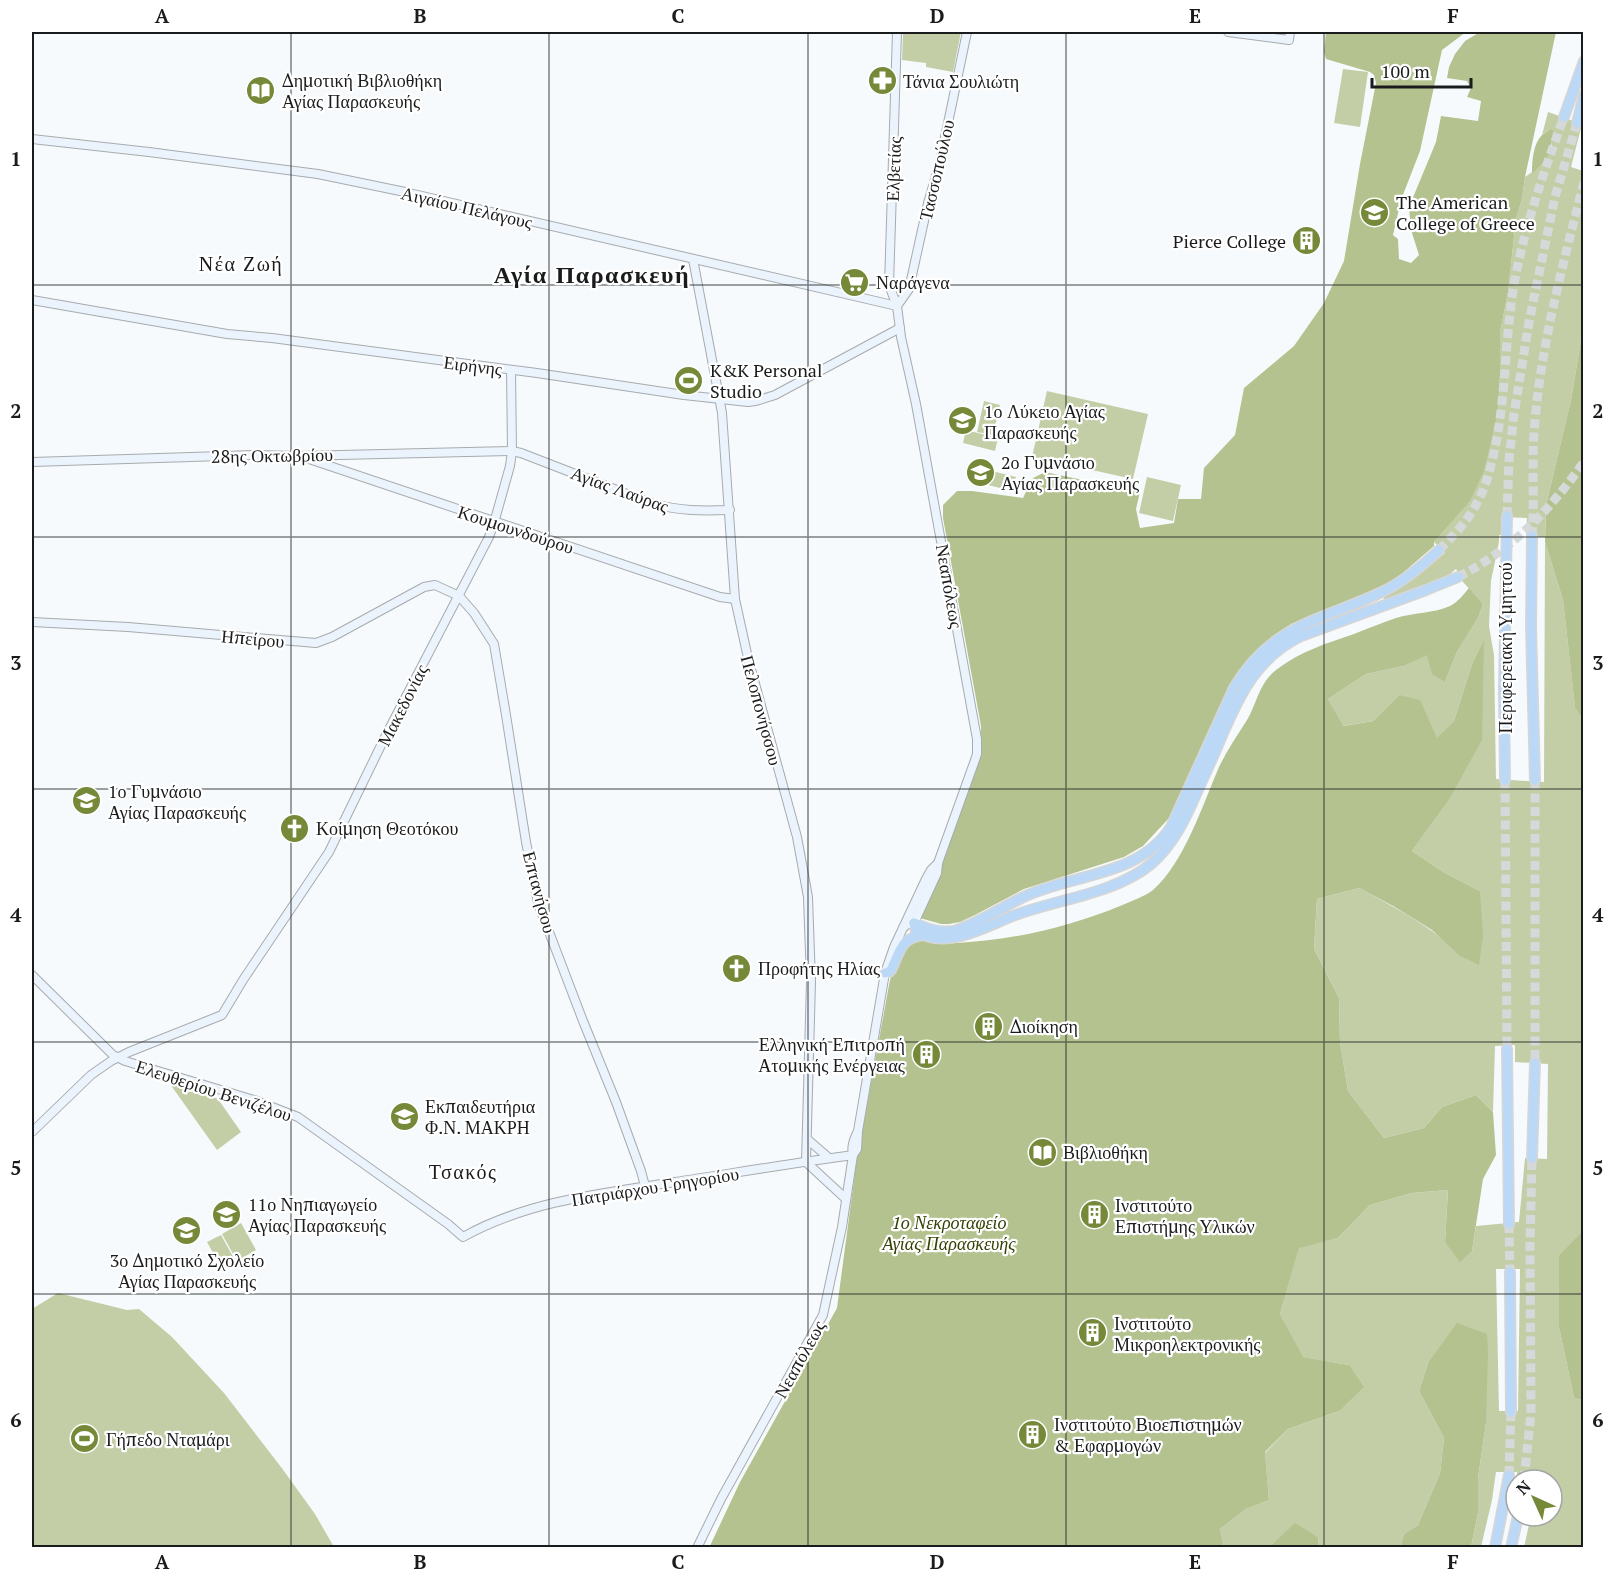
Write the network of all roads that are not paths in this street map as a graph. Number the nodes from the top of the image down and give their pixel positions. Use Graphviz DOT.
graph roads {
  1 [pos="897,32"];
  2 [pos="967,32"];
  3 [pos="1228,32"];
  4 [pos="1290,32"];
  5 [pos="1584,61"];
  6 [pos="1584,95"];
  7 [pos="1564,117"];
  8 [pos="1577,123"];
  9 [pos="32,139"];
  10 [pos="693,259"];
  11 [pos="32,300"];
  12 [pos="897,306"];
  13 [pos="900,328"];
  14 [pos="511,370"];
  15 [pos="719,399"];
  16 [pos="512,451"];
  17 [pos="298,456"];
  18 [pos="32,462"];
  19 [pos="730,510"];
  20 [pos="1507,516"];
  21 [pos="494,523"];
  22 [pos="1532,536"];
  23 [pos="1439,550"];
  24 [pos="1458,577"];
  25 [pos="459,596"];
  26 [pos="735,599"];
  27 [pos="32,622"];
  28 [pos="1505,780"];
  29 [pos="1535,780"];
  30 [pos="938,863"];
  31 [pos="914,923"];
  32 [pos="903,928"];
  33 [pos="923,935"];
  34 [pos="885,973"];
  35 [pos="32,975"];
  36 [pos="1507,1049"];
  37 [pos="122,1059"];
  38 [pos="1535,1063"];
  39 [pos="32,1132"];
  40 [pos="807,1139"];
  41 [pos="853,1155"];
  42 [pos="829,1158"];
  43 [pos="1532,1158"];
  44 [pos="806,1162"];
  45 [pos="645,1186"];
  46 [pos="846,1199"];
  47 [pos="1509,1224"];
  48 [pos="463,1237"];
  49 [pos="1510,1272"];
  50 [pos="1511,1412"];
  51 [pos="1504,1501"];
  52 [pos="1515,1528"];
  53 [pos="698,1548"];
  54 [pos="1495,1548"];
  55 [pos="1511,1548"];
  1 -- 12 [label="street, Ελβετίας"];
  2 -- 12 [label="street, Τασσοπούλου"];
  3 -- 4 [label="street"];
  5 -- 7 [label="highway"];
  6 -- 8 [label="highway"];
  9 -- 10 [label="street, Αιγαίου Πελάγους"];
  10 -- 12 [label="street, Αιγαίου Πελάγους"];
  10 -- 15 [label="street, Πελοπονήσσου"];
  11 -- 14 [label="street, Ειρήνης"];
  12 -- 13 [label="street, Νεαπόλεως"];
  13 -- 15 [label="street, Ειρήνης"];
  13 -- 30 [label="street, Νεαπόλεως"];
  14 -- 15 [label="street, Ειρήνης"];
  14 -- 16 [label="street, Μακεδονίας"];
  15 -- 19 [label="street, Πελοπονήσσου"];
  16 -- 17 [label="street, 28ης Οκτωβρίου"];
  16 -- 19 [label="street, Αγίας Λαύρας"];
  16 -- 21 [label="street, Μακεδονίας"];
  17 -- 18 [label="street, 28ης Οκτωβρίου"];
  17 -- 21 [label="street, Κουμουνδούρου"];
  19 -- 26 [label="street, Πελοπονήσσου"];
  20 -- 28 [label="highway, Περιφερειακή Υμηττού"];
  21 -- 25 [label="street, Μακεδονίας"];
  21 -- 26 [label="street, Κουμουνδούρου"];
  22 -- 29 [label="highway, Περιφερειακή Υμηττού"];
  23 -- 31 [label="highway"];
  24 -- 33 [label="highway"];
  25 -- 27 [label="street, Ηπείρου"];
  25 -- 37 [label="street, Μακεδονίας"];
  25 -- 45 [label="street, Επτανήσου"];
  26 -- 40 [label="street, Πελοπονήσσου"];
  30 -- 31 [label="street"];
  30 -- 32 [label="street, Νεαπόλεως"];
  31 -- 32 [label="street"];
  31 -- 33 [label="highway"];
  32 -- 34 [label="street, Νεαπόλεως"];
  33 -- 34 [label="highway"];
  34 -- 41 [label="street, Νεαπόλεως"];
  35 -- 37 [label="street, Ελευθερίου Βενιζέλου"];
  36 -- 47 [label="highway"];
  37 -- 39 [label="street"];
  37 -- 48 [label="street, Ελευθερίου Βενιζέλου"];
  38 -- 43 [label="highway"];
  40 -- 42 [label="street"];
  40 -- 44 [label="street, Πελοπονήσσου"];
  41 -- 42 [label="street, Πατριάρχου Γρηγορίου"];
  41 -- 46 [label="street, Νεαπόλεως"];
  42 -- 44 [label="street, Πατριάρχου Γρηγορίου"];
  44 -- 45 [label="street, Πατριάρχου Γρηγορίου"];
  44 -- 46 [label="street"];
  45 -- 48 [label="street, Πατριάρχου Γρηγορίου"];
  46 -- 53 [label="street, Νεαπόλεως"];
  49 -- 50 [label="highway"];
  51 -- 54 [label="highway"];
  52 -- 55 [label="highway"];
}
